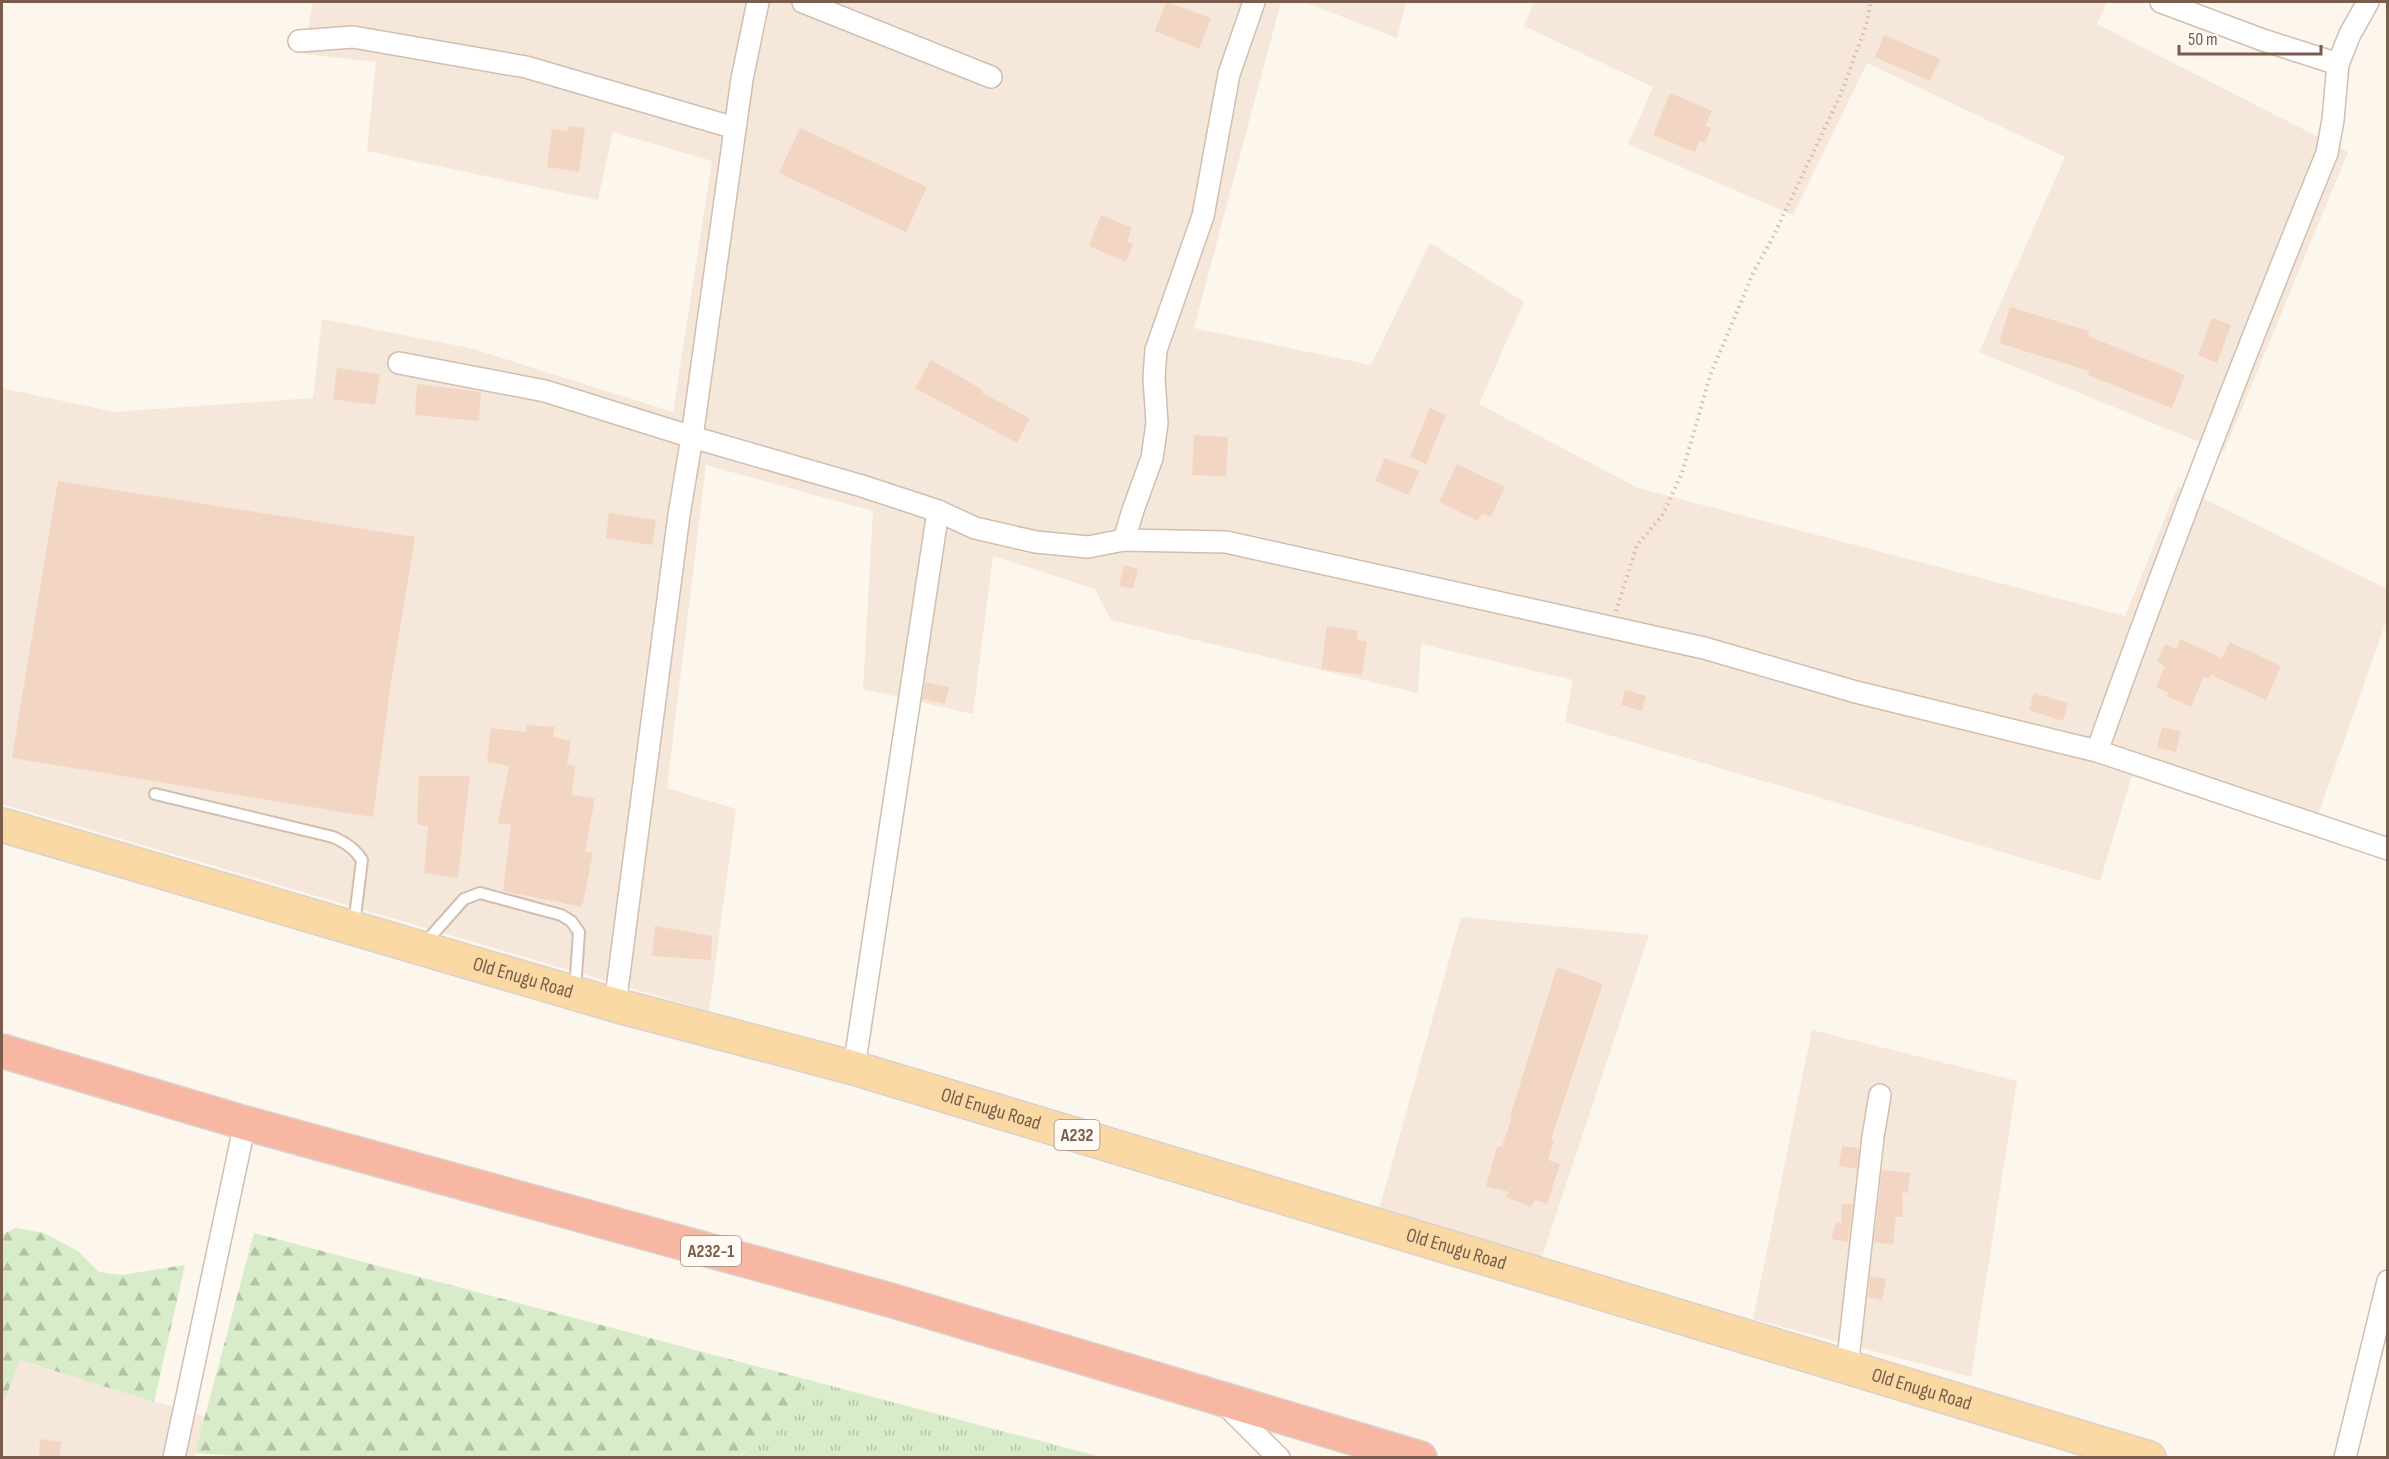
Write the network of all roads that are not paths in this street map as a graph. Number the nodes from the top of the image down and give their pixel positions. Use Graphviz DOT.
graph roads {
  1 [pos="758,2"];
  2 [pos="803,2"];
  3 [pos="1254,2"];
  4 [pos="2161,2"];
  5 [pos="2368,2"];
  6 [pos="299,41"];
  7 [pos="2338,64"];
  8 [pos="991,77"];
  9 [pos="735,128"];
  10 [pos="399,363"];
  11 [pos="692,436"];
  12 [pos="938,511"];
  13 [pos="1124,540"];
  14 [pos="2097,751"];
  15 [pos="155,794"];
  16 [pos="2,825"];
  17 [pos="2388,849"];
  18 [pos="353,928"];
  19 [pos="421,948"];
  20 [pos="575,993"];
  21 [pos="615,1005"];
  22 [pos="2,1051"];
  23 [pos="854,1068"];
  24 [pos="1880,1095"];
  25 [pos="244,1123"];
  26 [pos="2388,1281"];
  27 [pos="1847,1368"];
  28 [pos="1220,1399"];
  29 [pos="174,1458"];
  30 [pos="1279,1458"];
  31 [pos="1420,1458"];
  32 [pos="2149,1458"];
  33 [pos="2345,1458"];
  1 -- 9 [label="street"];
  2 -- 8 [label="street"];
  3 -- 13 [label="street"];
  4 -- 7 [label="street"];
  5 -- 7 [label="street"];
  6 -- 9 [label="street"];
  7 -- 14 [label="street"];
  9 -- 11 [label="street"];
  10 -- 11 [label="street"];
  11 -- 12 [label="street"];
  11 -- 21 [label="street"];
  12 -- 13 [label="street"];
  12 -- 23 [label="street"];
  13 -- 14 [label="street"];
  14 -- 17 [label="street"];
  15 -- 18 [label="lane"];
  16 -- 18 [label="main road, Old Enugu Road / A232"];
  18 -- 19 [label="main road, Old Enugu Road / A232"];
  19 -- 20 [label="main road, Old Enugu Road / A232"];
  19 -- 20 [label="lane"];
  20 -- 21 [label="main road, Old Enugu Road / A232"];
  21 -- 23 [label="main road, Old Enugu Road / A232"];
  22 -- 25 [label="highway, A232-1"];
  23 -- 27 [label="main road, Old Enugu Road / A232"];
  24 -- 27 [label="street"];
  25 -- 28 [label="highway, A232-1"];
  25 -- 29 [label="street"];
  26 -- 33 [label="street"];
  27 -- 32 [label="main road, Old Enugu Road / A232"];
  28 -- 30 [label="street"];
  28 -- 31 [label="highway, A232-1"];
}
